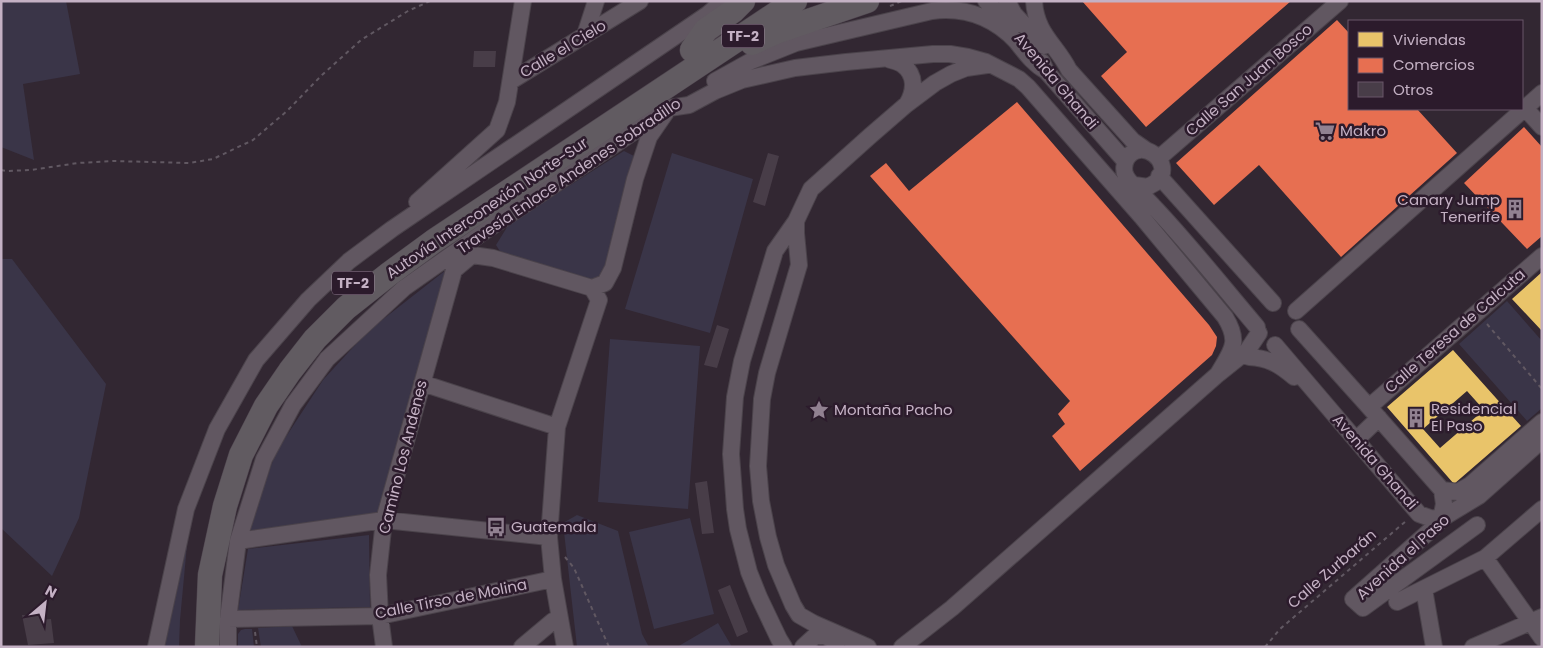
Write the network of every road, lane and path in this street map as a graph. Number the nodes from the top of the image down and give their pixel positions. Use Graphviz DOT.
graph roads {
  1 [pos="430,1"];
  2 [pos="523,1"];
  3 [pos="596,1"];
  4 [pos="640,1"];
  5 [pos="722,1"];
  6 [pos="744,1"];
  7 [pos="766,1"];
  8 [pos="795,1"];
  9 [pos="867,1"];
  10 [pos="986,1"];
  11 [pos="1007,1"];
  12 [pos="1034,1"];
  13 [pos="1340,1"];
  14 [pos="585,35"];
  15 [pos="886,58"];
  16 [pos="691,61"];
  17 [pos="992,65"];
  18 [pos="1069,70"];
  19 [pos="1046,71"];
  20 [pos="511,80"];
  21 [pos="1542,94"];
  22 [pos="907,104"];
  23 [pos="669,108"];
  24 [pos="1525,108"];
  25 [pos="1523,110"];
  26 [pos="1542,127"];
  27 [pos="1146,150"];
  28 [pos="1125,161"];
  29 [pos="1,170"];
  30 [pos="1159,176"];
  31 [pos="1134,185"];
  32 [pos="796,221"];
  33 [pos="392,229"];
  34 [pos="1542,256"];
  35 [pos="592,288"];
  36 [pos="1236,302"];
  37 [pos="1273,303"];
  38 [pos="1296,311"];
  39 [pos="1477,312"];
  40 [pos="1299,329"];
  41 [pos="1265,337"];
  42 [pos="1249,357"];
  43 [pos="1217,375"];
  44 [pos="422,383"];
  45 [pos="1542,389"];
  46 [pos="1318,396"];
  47 [pos="1374,412"];
  48 [pos="1542,422"];
  49 [pos="557,427"];
  50 [pos="1356,440"];
  51 [pos="1542,440"];
  52 [pos="1442,490"];
  53 [pos="1542,509"];
  54 [pos="1417,511"];
  55 [pos="1441,519"];
  56 [pos="384,520"];
  57 [pos="1477,525"];
  58 [pos="549,539"];
  59 [pos="238,541"];
  60 [pos="1485,558"];
  61 [pos="553,579"];
  62 [pos="1424,589"];
  63 [pos="1397,602"];
  64 [pos="380,616"];
  65 [pos="939,618"];
  66 [pos="228,619"];
  67 [pos="560,620"];
  68 [pos="1536,620"];
  69 [pos="1542,638"];
  70 [pos="848,646"];
  71 [pos="156,647"];
  72 [pos="192,647"];
  73 [pos="207,647"];
  74 [pos="228,647"];
  75 [pos="384,647"];
  76 [pos="522,647"];
  77 [pos="565,647"];
  78 [pos="609,647"];
  79 [pos="784,647"];
  80 [pos="803,647"];
  81 [pos="868,647"];
  82 [pos="902,647"];
  83 [pos="912,647"];
  84 [pos="919,647"];
  85 [pos="1265,647"];
  86 [pos="1434,647"];
  87 [pos="1473,647"];
  1 -- 29 [label="path"];
  2 -- 20 [label="street"];
  3 -- 14 [label="street"];
  4 -- 14 [label="street, Calle el Cielo"];
  5 -- 33 [label="street"];
  6 -- 16 [label="highway"];
  7 -- 16 [label="highway, Autovía Interconexión Norte-Sur / TF-2"];
  8 -- 16 [label="highway, Autovía Interconexión Norte-Sur / TF-2"];
  9 -- 16 [label="highway"];
  10 -- 19 [label="street, Avenida Ghandi"];
  11 -- 18 [label="street, Avenida Ghandi"];
  12 -- 18 [label="street"];
  13 -- 27 [label="street, Calle San Juan Bosco"];
  14 -- 20 [label="street, Calle el Cielo"];
  15 -- 17 [label="street"];
  15 -- 22 [label="street"];
  15 -- 23 [label="street"];
  16 -- 72 [label="highway, Autovía Interconexión Norte-Sur / TF-2"];
  16 -- 73 [label="highway, Autovía Interconexión Norte-Sur / TF-2"];
  17 -- 22 [label="street"];
  17 -- 43 [label="street"];
  18 -- 27 [label="street"];
  19 -- 23 [label="street, Travesía Enlace Andenes Sobradillo"];
  19 -- 28 [label="street, Avenida Ghandi"];
  20 -- 33 [label="street"];
  21 -- 24 [label="street"];
  22 -- 32 [label="street"];
  23 -- 35 [label="street"];
  23 -- 59 [label="street, Travesía Enlace Andenes Sobradillo"];
  24 -- 26 [label="street"];
  25 -- 38 [label="street"];
  27 -- 28 [label="street"];
  27 -- 30 [label="street"];
  28 -- 31 [label="street"];
  30 -- 31 [label="street"];
  30 -- 37 [label="street"];
  31 -- 36 [label="street, Avenida Ghandi"];
  32 -- 79 [label="street"];
  32 -- 81 [label="street"];
  33 -- 71 [label="street"];
  34 -- 39 [label="street, Calle Teresa de Calcuta"];
  35 -- 44 [label="street, Camino Los Andenes"];
  35 -- 49 [label="street"];
  36 -- 41 [label="street, Avenida Ghandi"];
  36 -- 43 [label="street"];
  37 -- 38 [label="street"];
  37 -- 41 [label="street"];
  38 -- 40 [label="street"];
  39 -- 45 [label="path"];
  39 -- 47 [label="street, Calle Teresa de Calcuta"];
  40 -- 41 [label="street"];
  40 -- 47 [label="street"];
  41 -- 42 [label="street"];
  41 -- 43 [label="street"];
  41 -- 46 [label="street, Avenida Ghandi"];
  42 -- 43 [label="street"];
  42 -- 46 [label="street"];
  43 -- 65 [label="street"];
  44 -- 49 [label="street"];
  44 -- 56 [label="street, Camino Los Andenes"];
  46 -- 50 [label="street, Avenida Ghandi"];
  47 -- 50 [label="street, Calle Teresa de Calcuta"];
  47 -- 52 [label="street"];
  48 -- 52 [label="street, Avenida el Paso"];
  49 -- 58 [label="street"];
  50 -- 54 [label="street, Avenida Ghandi"];
  51 -- 55 [label="street, Avenida el Paso"];
  52 -- 55 [label="street, Avenida Ghandi"];
  53 -- 60 [label="street"];
  54 -- 55 [label="street, Avenida Ghandi"];
  54 -- 85 [label="path, Calle Zurbarán"];
  55 -- 57 [label="street, Avenida el Paso"];
  56 -- 58 [label="street"];
  56 -- 59 [label="street"];
  56 -- 64 [label="street, Camino Los Andenes"];
  58 -- 61 [label="street"];
  58 -- 78 [label="path"];
  59 -- 66 [label="street, Travesía Enlace Andenes Sobradillo"];
  60 -- 62 [label="street"];
  60 -- 68 [label="street"];
  61 -- 64 [label="street, Calle Tirso de Molina"];
  61 -- 67 [label="street"];
  62 -- 63 [label="street"];
  62 -- 86 [label="street"];
  64 -- 66 [label="street, Calle Tirso de Molina"];
  64 -- 75 [label="street, Camino Los Andenes"];
  65 -- 82 [label="street"];
  65 -- 83 [label="street"];
  65 -- 84 [label="street"];
  66 -- 74 [label="street, Travesía Enlace Andenes Sobradillo"];
  67 -- 76 [label="street"];
  67 -- 77 [label="street"];
  68 -- 69 [label="street"];
  68 -- 87 [label="street"];
  70 -- 80 [label="street"];
}
